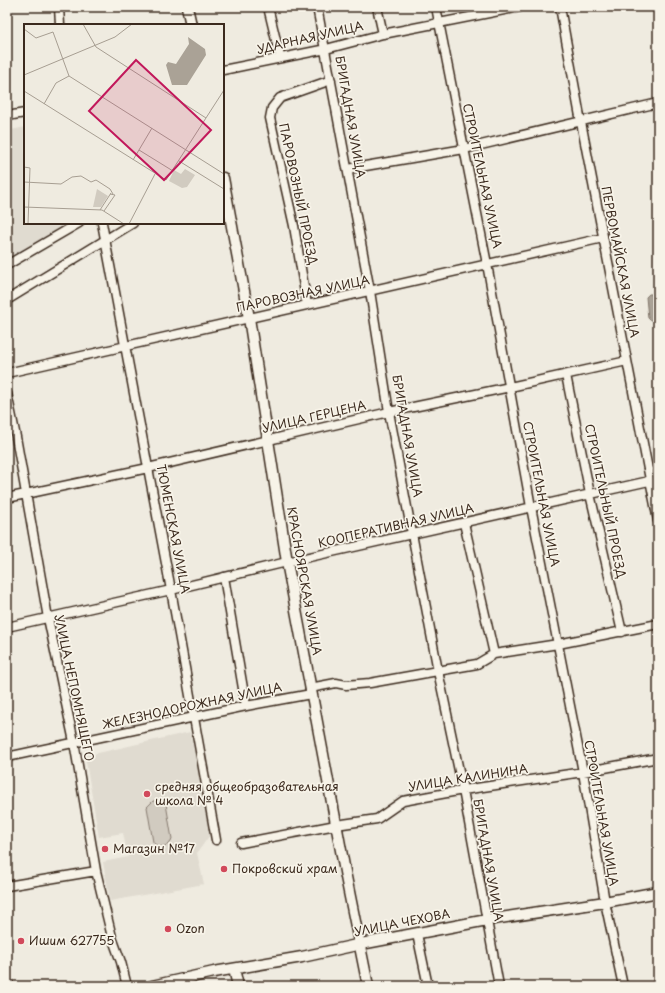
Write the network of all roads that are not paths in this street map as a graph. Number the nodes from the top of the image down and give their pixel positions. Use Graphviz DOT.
graph roads {
  1 [pos="58,7"];
  2 [pos="187,7"];
  3 [pos="268,7"];
  4 [pos="317,7"];
  5 [pos="377,7"];
  6 [pos="436,7"];
  7 [pos="520,7"];
  8 [pos="560,7"];
  9 [pos="438,23"];
  10 [pos="60,24"];
  11 [pos="191,24"];
  12 [pos="382,34"];
  13 [pos="326,48"];
  14 [pos="280,57"];
  15 [pos="224,70"];
  16 [pos="331,80"];
  17 [pos="658,103"];
  18 [pos="24,113"];
  19 [pos="7,116"];
  20 [pos="581,122"];
  21 [pos="464,149"];
  22 [pos="348,170"];
  23 [pos="224,183"];
  24 [pos="77,224"];
  25 [pos="102,224"];
  26 [pos="131,224"];
  27 [pos="603,238"];
  28 [pos="105,239"];
  29 [pos="487,264"];
  30 [pos="7,265"];
  31 [pos="370,291"];
  32 [pos="7,300"];
  33 [pos="307,305"];
  34 [pos="249,318"];
  35 [pos="124,346"];
  36 [pos="627,361"];
  37 [pos="7,372"];
  38 [pos="566,375"];
  39 [pos="510,387"];
  40 [pos="7,393"];
  41 [pos="389,412"];
  42 [pos="16,438"];
  43 [pos="7,440"];
  44 [pos="268,440"];
  45 [pos="148,468"];
  46 [pos="649,481"];
  47 [pos="26,494"];
  48 [pos="590,494"];
  49 [pos="7,498"];
  50 [pos="531,507"];
  51 [pos="658,521"];
  52 [pos="464,523"];
  53 [pos="413,534"];
  54 [pos="287,562"];
  55 [pos="224,577"];
  56 [pos="171,590"];
  57 [pos="48,618"];
  58 [pos="658,624"];
  59 [pos="7,627"];
  60 [pos="622,632"];
  61 [pos="558,644"];
  62 [pos="494,654"];
  63 [pos="438,671"];
  64 [pos="310,691"];
  65 [pos="246,706"];
  66 [pos="194,717"];
  67 [pos="74,742"];
  68 [pos="7,757"];
  69 [pos="658,758"];
  70 [pos="582,772"];
  71 [pos="463,790"];
  72 [pos="336,825"];
  73 [pos="216,840"];
  74 [pos="241,843"];
  75 [pos="96,871"];
  76 [pos="7,886"];
  77 [pos="658,892"];
  78 [pos="605,902"];
  79 [pos="488,920"];
  80 [pos="417,934"];
  81 [pos="360,944"];
  82 [pos="234,969"];
  83 [pos="7,983"];
  84 [pos="8,986"];
  85 [pos="127,986"];
  86 [pos="152,986"];
  87 [pos="238,986"];
  88 [pos="368,986"];
  89 [pos="428,986"];
  90 [pos="499,986"];
  91 [pos="623,986"];
  1 -- 10 [label="street"];
  2 -- 11 [label="main road"];
  3 -- 14 [label="street"];
  4 -- 13 [label="street, БРИГАДНАЯ УЛИЦА"];
  5 -- 12 [label="street"];
  6 -- 9 [label="street, СТРОИТЕЛЬНАЯ УЛИЦА"];
  7 -- 9 [label="street, УДАРНАЯ УЛИЦА"];
  8 -- 20 [label="street, ПЕРВОМАЙСКАЯ УЛИЦА"];
  9 -- 12 [label="street, УДАРНАЯ УЛИЦА"];
  9 -- 21 [label="street, СТРОИТЕЛЬНАЯ УЛИЦА"];
  12 -- 13 [label="street, УДАРНАЯ УЛИЦА"];
  13 -- 14 [label="street, УДАРНАЯ УЛИЦА"];
  13 -- 16 [label="street, БРИГАДНАЯ УЛИЦА"];
  14 -- 15 [label="street, УДАРНАЯ УЛИЦА"];
  16 -- 22 [label="street, БРИГАДНАЯ УЛИЦА"];
  16 -- 33 [label="street, ПАРОВОЗНЫЙ ПРОЕЗД"];
  17 -- 20 [label="street"];
  18 -- 19 [label="street"];
  20 -- 21 [label="street"];
  20 -- 27 [label="street, ПЕРВОМАЙСКАЯ УЛИЦА"];
  21 -- 22 [label="street"];
  21 -- 29 [label="street, СТРОИТЕЛЬНАЯ УЛИЦА"];
  22 -- 31 [label="street, БРИГАДНАЯ УЛИЦА"];
  23 -- 34 [label="main road, КРАСНОЯРСКАЯ УЛИЦА"];
  24 -- 30 [label="street"];
  25 -- 28 [label="street, ТЮМЕНСКАЯ УЛИЦА"];
  26 -- 28 [label="street"];
  27 -- 29 [label="street, ПАРОВОЗНАЯ УЛИЦА"];
  27 -- 36 [label="street, ПЕРВОМАЙСКАЯ УЛИЦА"];
  28 -- 32 [label="street"];
  28 -- 35 [label="street, ТЮМЕНСКАЯ УЛИЦА"];
  29 -- 31 [label="street, ПАРОВОЗНАЯ УЛИЦА"];
  29 -- 39 [label="street, СТРОИТЕЛЬНАЯ УЛИЦА"];
  31 -- 33 [label="street, ПАРОВОЗНАЯ УЛИЦА"];
  31 -- 41 [label="street, БРИГАДНАЯ УЛИЦА"];
  33 -- 34 [label="street, ПАРОВОЗНАЯ УЛИЦА"];
  34 -- 35 [label="street, ПАРОВОЗНАЯ УЛИЦА"];
  34 -- 44 [label="main road, КРАСНОЯРСКАЯ УЛИЦА"];
  35 -- 37 [label="street, ПАРОВОЗНАЯ УЛИЦА"];
  35 -- 45 [label="street, ТЮМЕНСКАЯ УЛИЦА"];
  36 -- 38 [label="street, УЛИЦА ГЕРЦЕНА"];
  36 -- 46 [label="street, ПЕРВОМАЙСКАЯ УЛИЦА"];
  38 -- 39 [label="street, УЛИЦА ГЕРЦЕНА"];
  38 -- 48 [label="street, СТРОИТЕЛЬНЫЙ ПРОЕЗД"];
  39 -- 41 [label="street, УЛИЦА ГЕРЦЕНА"];
  39 -- 50 [label="street, СТРОИТЕЛЬНАЯ УЛИЦА"];
  40 -- 42 [label="street, УЛИЦА НЕПОМНЯЩЕГО"];
  41 -- 44 [label="street, УЛИЦА ГЕРЦЕНА"];
  41 -- 53 [label="street, БРИГАДНАЯ УЛИЦА"];
  42 -- 43 [label="street"];
  42 -- 47 [label="street, УЛИЦА НЕПОМНЯЩЕГО"];
  44 -- 45 [label="street, УЛИЦА ГЕРЦЕНА"];
  44 -- 54 [label="main road, КРАСНОЯРСКАЯ УЛИЦА"];
  45 -- 47 [label="street, УЛИЦА ГЕРЦЕНА"];
  45 -- 56 [label="street, ТЮМЕНСКАЯ УЛИЦА"];
  46 -- 48 [label="street, КООПЕРАТИВНАЯ УЛИЦА"];
  46 -- 51 [label="street, ПЕРВОМАЙСКАЯ УЛИЦА"];
  47 -- 49 [label="street, УЛИЦА ГЕРЦЕНА"];
  47 -- 57 [label="street, УЛИЦА НЕПОМНЯЩЕГО"];
  48 -- 50 [label="street, КООПЕРАТИВНАЯ УЛИЦА"];
  48 -- 60 [label="street, СТРОИТЕЛЬНЫЙ ПРОЕЗД"];
  50 -- 52 [label="street, КООПЕРАТИВНАЯ УЛИЦА"];
  50 -- 61 [label="street, СТРОИТЕЛЬНАЯ УЛИЦА"];
  52 -- 53 [label="street, КООПЕРАТИВНАЯ УЛИЦА"];
  52 -- 62 [label="street"];
  53 -- 54 [label="street, КООПЕРАТИВНАЯ УЛИЦА"];
  53 -- 63 [label="street, БРИГАДНАЯ УЛИЦА"];
  54 -- 55 [label="street, КООПЕРАТИВНАЯ УЛИЦА"];
  54 -- 64 [label="main road, КРАСНОЯРСКАЯ УЛИЦА"];
  55 -- 56 [label="street, КООПЕРАТИВНАЯ УЛИЦА"];
  55 -- 65 [label="street"];
  56 -- 57 [label="street, КООПЕРАТИВНАЯ УЛИЦА"];
  56 -- 66 [label="street, ТЮМЕНСКАЯ УЛИЦА"];
  57 -- 59 [label="street, КООПЕРАТИВНАЯ УЛИЦА"];
  57 -- 67 [label="street, УЛИЦА НЕПОМНЯЩЕГО"];
  58 -- 60 [label="street, ЖЕЛЕЗНОДОРОЖНАЯ УЛИЦА"];
  60 -- 61 [label="street, ЖЕЛЕЗНОДОРОЖНАЯ УЛИЦА"];
  61 -- 62 [label="street, ЖЕЛЕЗНОДОРОЖНАЯ УЛИЦА"];
  61 -- 70 [label="street, СТРОИТЕЛЬНАЯ УЛИЦА"];
  62 -- 63 [label="street, ЖЕЛЕЗНОДОРОЖНАЯ УЛИЦА"];
  63 -- 64 [label="street, ЖЕЛЕЗНОДОРОЖНАЯ УЛИЦА"];
  63 -- 71 [label="street, БРИГАДНАЯ УЛИЦА"];
  64 -- 65 [label="street, ЖЕЛЕЗНОДОРОЖНАЯ УЛИЦА"];
  64 -- 72 [label="main road, КРАСНОЯРСКАЯ УЛИЦА"];
  65 -- 66 [label="street, ЖЕЛЕЗНОДОРОЖНАЯ УЛИЦА"];
  66 -- 67 [label="street, ЖЕЛЕЗНОДОРОЖНАЯ УЛИЦА"];
  66 -- 73 [label="street, ТЮМЕНСКАЯ УЛИЦА"];
  67 -- 68 [label="street, ЖЕЛЕЗНОДОРОЖНАЯ УЛИЦА"];
  67 -- 75 [label="street, УЛИЦА НЕПОМНЯЩЕГО"];
  69 -- 70 [label="street, УЛИЦА КАЛИНИНА"];
  70 -- 71 [label="street, УЛИЦА КАЛИНИНА"];
  70 -- 78 [label="street, СТРОИТЕЛЬНАЯ УЛИЦА"];
  71 -- 72 [label="street, УЛИЦА КАЛИНИНА"];
  71 -- 79 [label="street, БРИГАДНАЯ УЛИЦА"];
  72 -- 74 [label="street, УЛИЦА КАЛИНИНА"];
  72 -- 81 [label="main road, КРАСНОЯРСКАЯ УЛИЦА"];
  75 -- 76 [label="street"];
  75 -- 85 [label="street, УЛИЦА НЕПОМНЯЩЕГО"];
  77 -- 78 [label="main road, УЛИЦА ЧЕХОВА"];
  78 -- 79 [label="main road, УЛИЦА ЧЕХОВА"];
  78 -- 91 [label="street, СТРОИТЕЛЬНАЯ УЛИЦА"];
  79 -- 80 [label="main road, УЛИЦА ЧЕХОВА"];
  79 -- 90 [label="street, БРИГАДНАЯ УЛИЦА"];
  80 -- 81 [label="main road, УЛИЦА ЧЕХОВА"];
  80 -- 89 [label="street"];
  81 -- 82 [label="main road, УЛИЦА ЧЕХОВА"];
  81 -- 88 [label="main road, КРАСНОЯРСКАЯ УЛИЦА"];
  82 -- 86 [label="main road, УЛИЦА ЧЕХОВА"];
  82 -- 87 [label="main road"];
  83 -- 84 [label="main road"];
}
